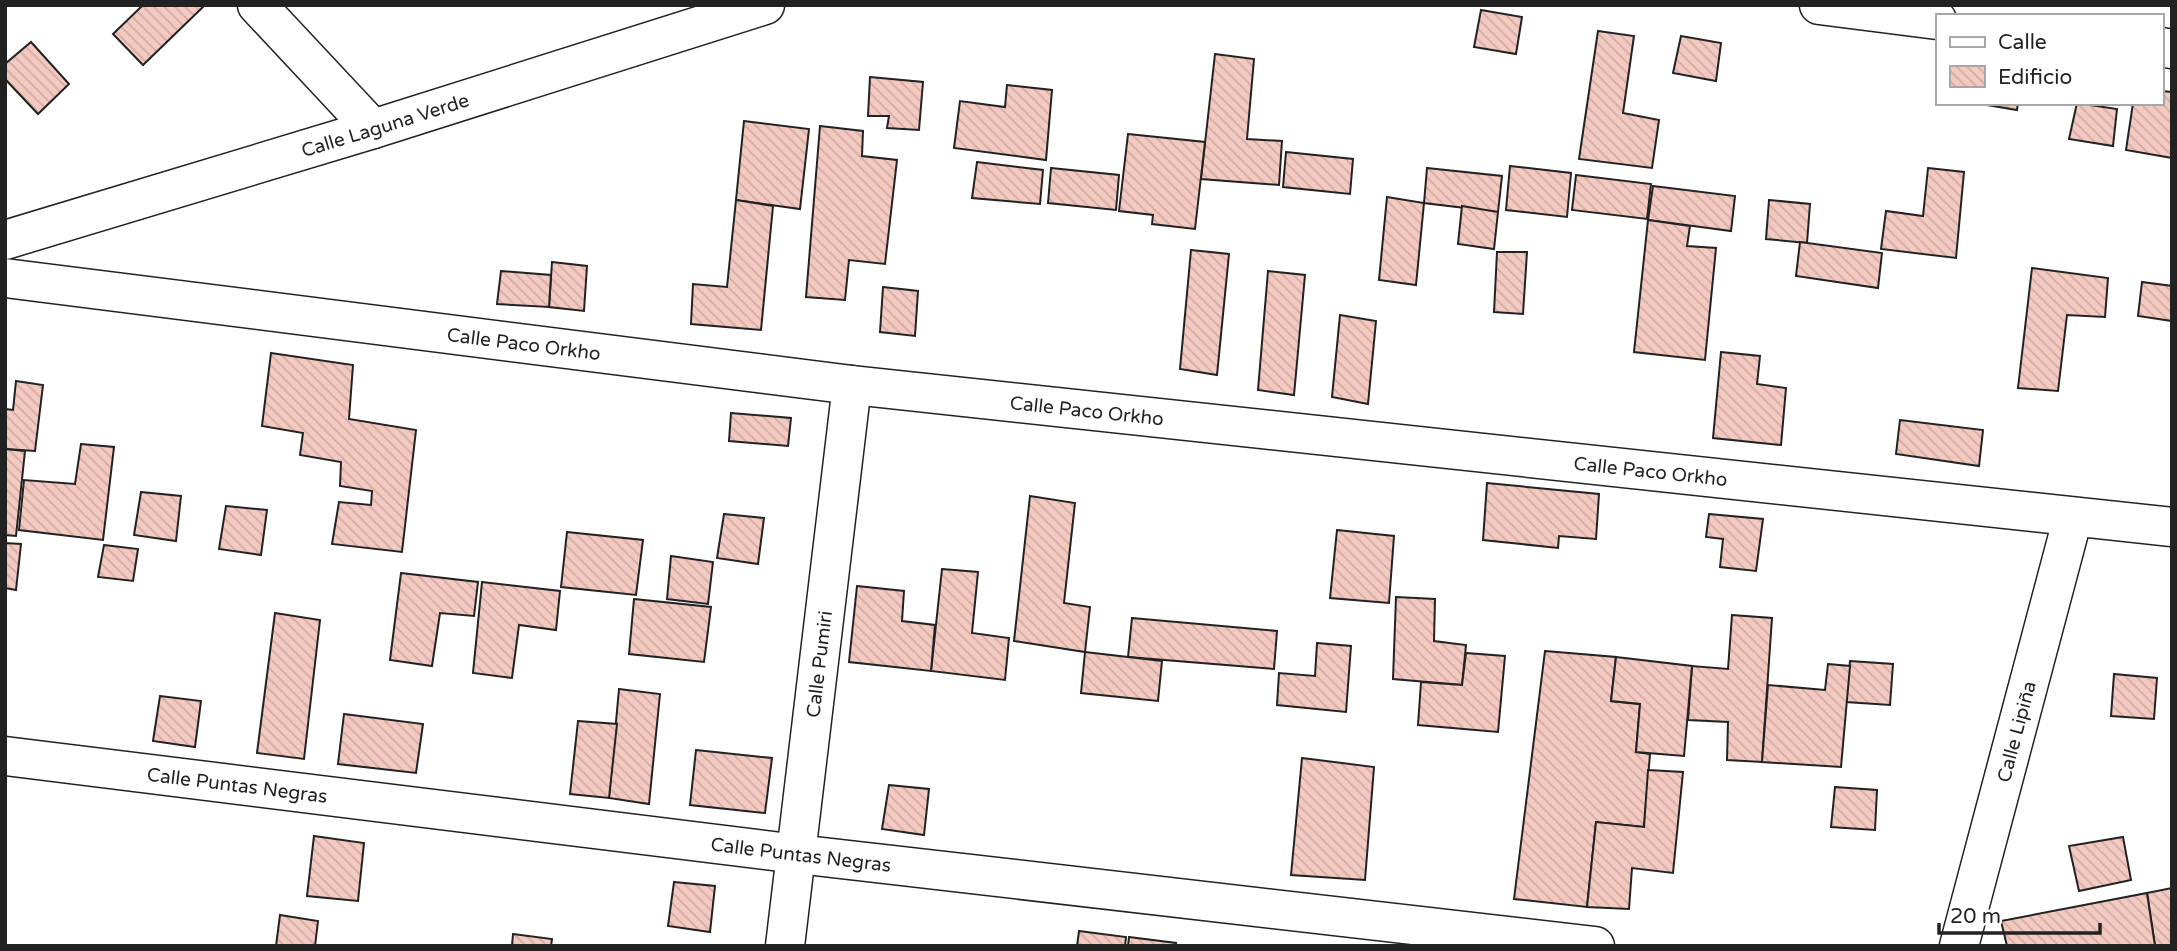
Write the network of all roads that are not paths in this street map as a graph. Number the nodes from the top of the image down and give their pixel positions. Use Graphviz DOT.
graph roads {
  1 [pos="257,5"];
  2 [pos="765,5"];
  3 [pos="1819,5"];
  4 [pos="1936,20"];
  5 [pos="373,129"];
  6 [pos="5,240"];
  7 [pos="5,278"];
  8 [pos="852,385"];
  9 [pos="2073,517"];
  10 [pos="2172,527"];
  11 [pos="5,756"];
  12 [pos="797,854"];
  13 [pos="785,946"];
  14 [pos="1595,946"];
  15 [pos="1959,946"];
  1 -- 5 [label="street"];
  2 -- 5 [label="street, Calle Laguna Verde"];
  3 -- 4 [label="street"];
  5 -- 6 [label="street, Calle Laguna Verde"];
  7 -- 8 [label="street, Calle Paco Orkho"];
  8 -- 9 [label="street, Calle Paco Orkho"];
  8 -- 12 [label="street, Calle Pumiri"];
  9 -- 10 [label="street, Calle Paco Orkho"];
  9 -- 15 [label="street, Calle Lipiña"];
  11 -- 12 [label="street, Calle Puntas Negras"];
  12 -- 13 [label="street, Calle Pumiri"];
  12 -- 14 [label="street, Calle Puntas Negras"];
}
